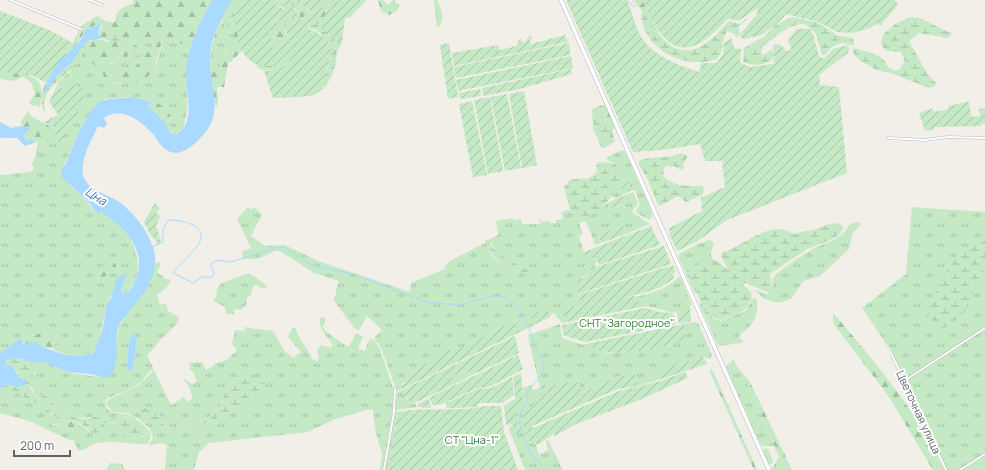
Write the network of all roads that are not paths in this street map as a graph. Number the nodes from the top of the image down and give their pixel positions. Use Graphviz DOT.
graph roads {
  1 [pos="10,0"];
  2 [pos="89,0"];
  3 [pos="561,0"];
  4 [pos="630,0"];
  5 [pos="634,5"];
  6 [pos="102,6"];
  7 [pos="81,29"];
  8 [pos="888,138"];
  9 [pos="985,138"];
  10 [pos="985,328"];
  11 [pos="892,355"];
  12 [pos="904,381"];
  13 [pos="395,389"];
  14 [pos="985,454"];
  15 [pos="384,470"];
  16 [pos="769,470"];
  17 [pos="946,470"];
  18 [pos="960,470"];
  1 -- 7 [label="street"];
  2 -- 6 [label="street"];
  3 -- 16 [label="main road"];
  4 -- 5 [label="street"];
  8 -- 9 [label="street"];
  10 -- 12 [label="street"];
  11 -- 12 [label="street, Цветочная улица"];
  12 -- 17 [label="street, Цветочная улица"];
  13 -- 15 [label="street"];
  14 -- 18 [label="street"];
}
